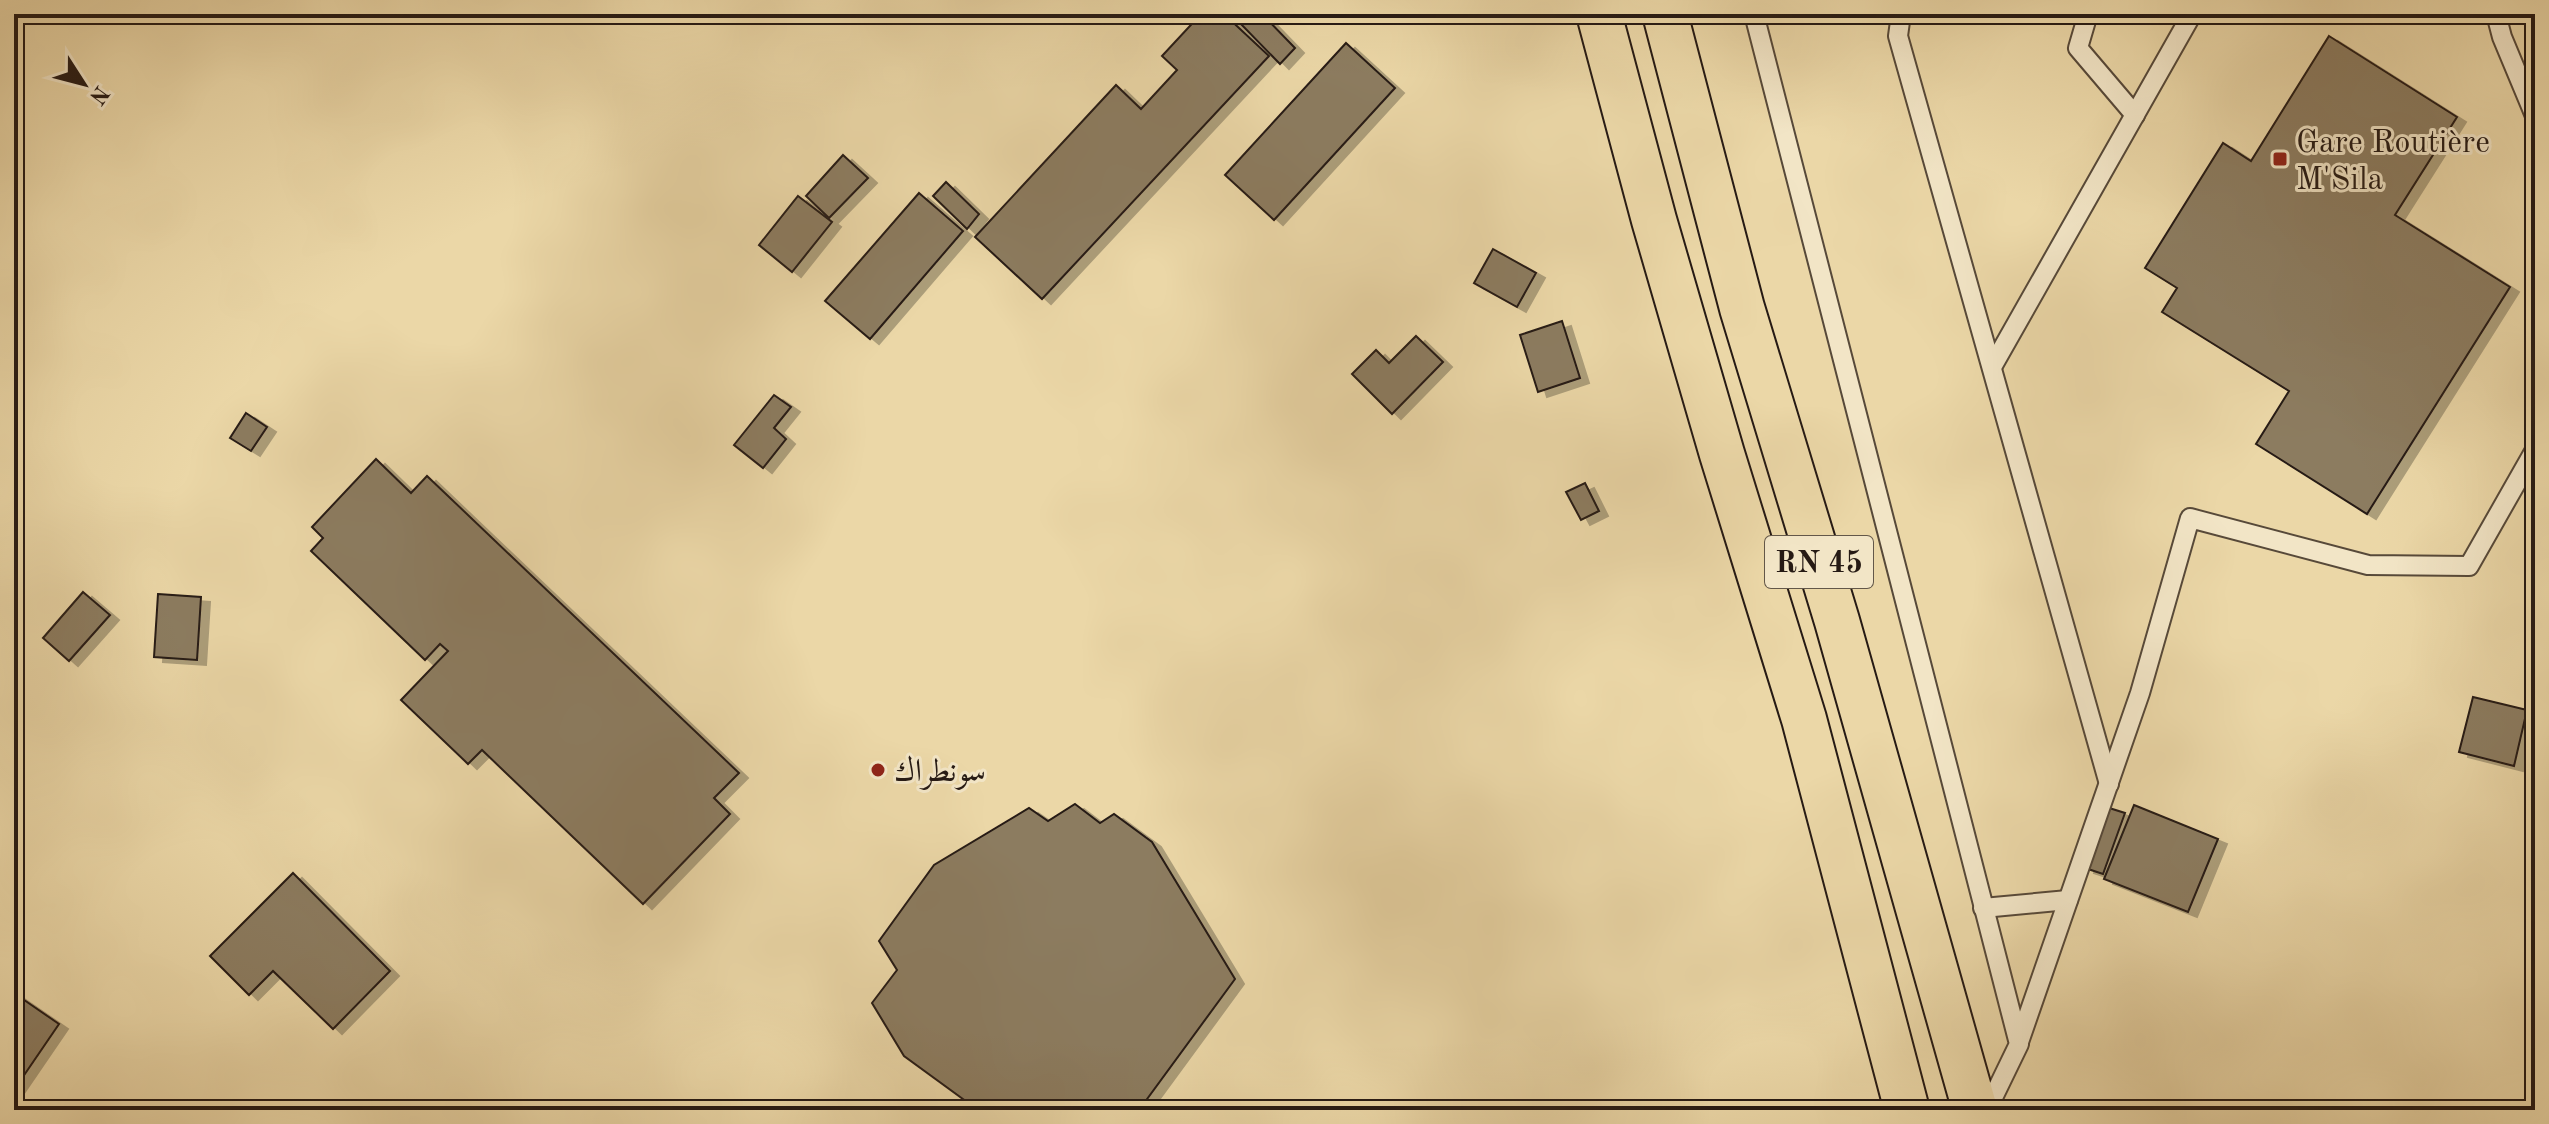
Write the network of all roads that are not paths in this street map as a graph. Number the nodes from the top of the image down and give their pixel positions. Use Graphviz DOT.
graph roads {
  1 [pos="1599,14"];
  2 [pos="1665,14"];
  3 [pos="1768,14"];
  4 [pos="1901,14"];
  5 [pos="2088,14"];
  6 [pos="2192,14"];
  7 [pos="2496,14"];
  8 [pos="1756,23"];
  9 [pos="2135,115"];
  10 [pos="2535,116"];
  11 [pos="1992,367"];
  12 [pos="2535,450"];
  13 [pos="2109,784"];
  14 [pos="2068,900"];
  15 [pos="1983,908"];
  16 [pos="2019,1044"];
  17 [pos="1907,1110"];
  18 [pos="1975,1110"];
  19 [pos="1987,1110"];
  1 -- 17 [label="highway, RN 45"];
  2 -- 18 [label="highway, RN 45"];
  3 -- 8 [label="lane"];
  4 -- 11 [label="lane"];
  5 -- 9 [label="lane"];
  6 -- 9 [label="lane"];
  7 -- 10 [label="lane"];
  8 -- 15 [label="lane"];
  9 -- 11 [label="lane"];
  11 -- 13 [label="lane"];
  12 -- 13 [label="lane"];
  13 -- 14 [label="lane"];
  14 -- 15 [label="lane"];
  14 -- 16 [label="lane"];
  15 -- 16 [label="lane"];
  16 -- 19 [label="lane"];
}
